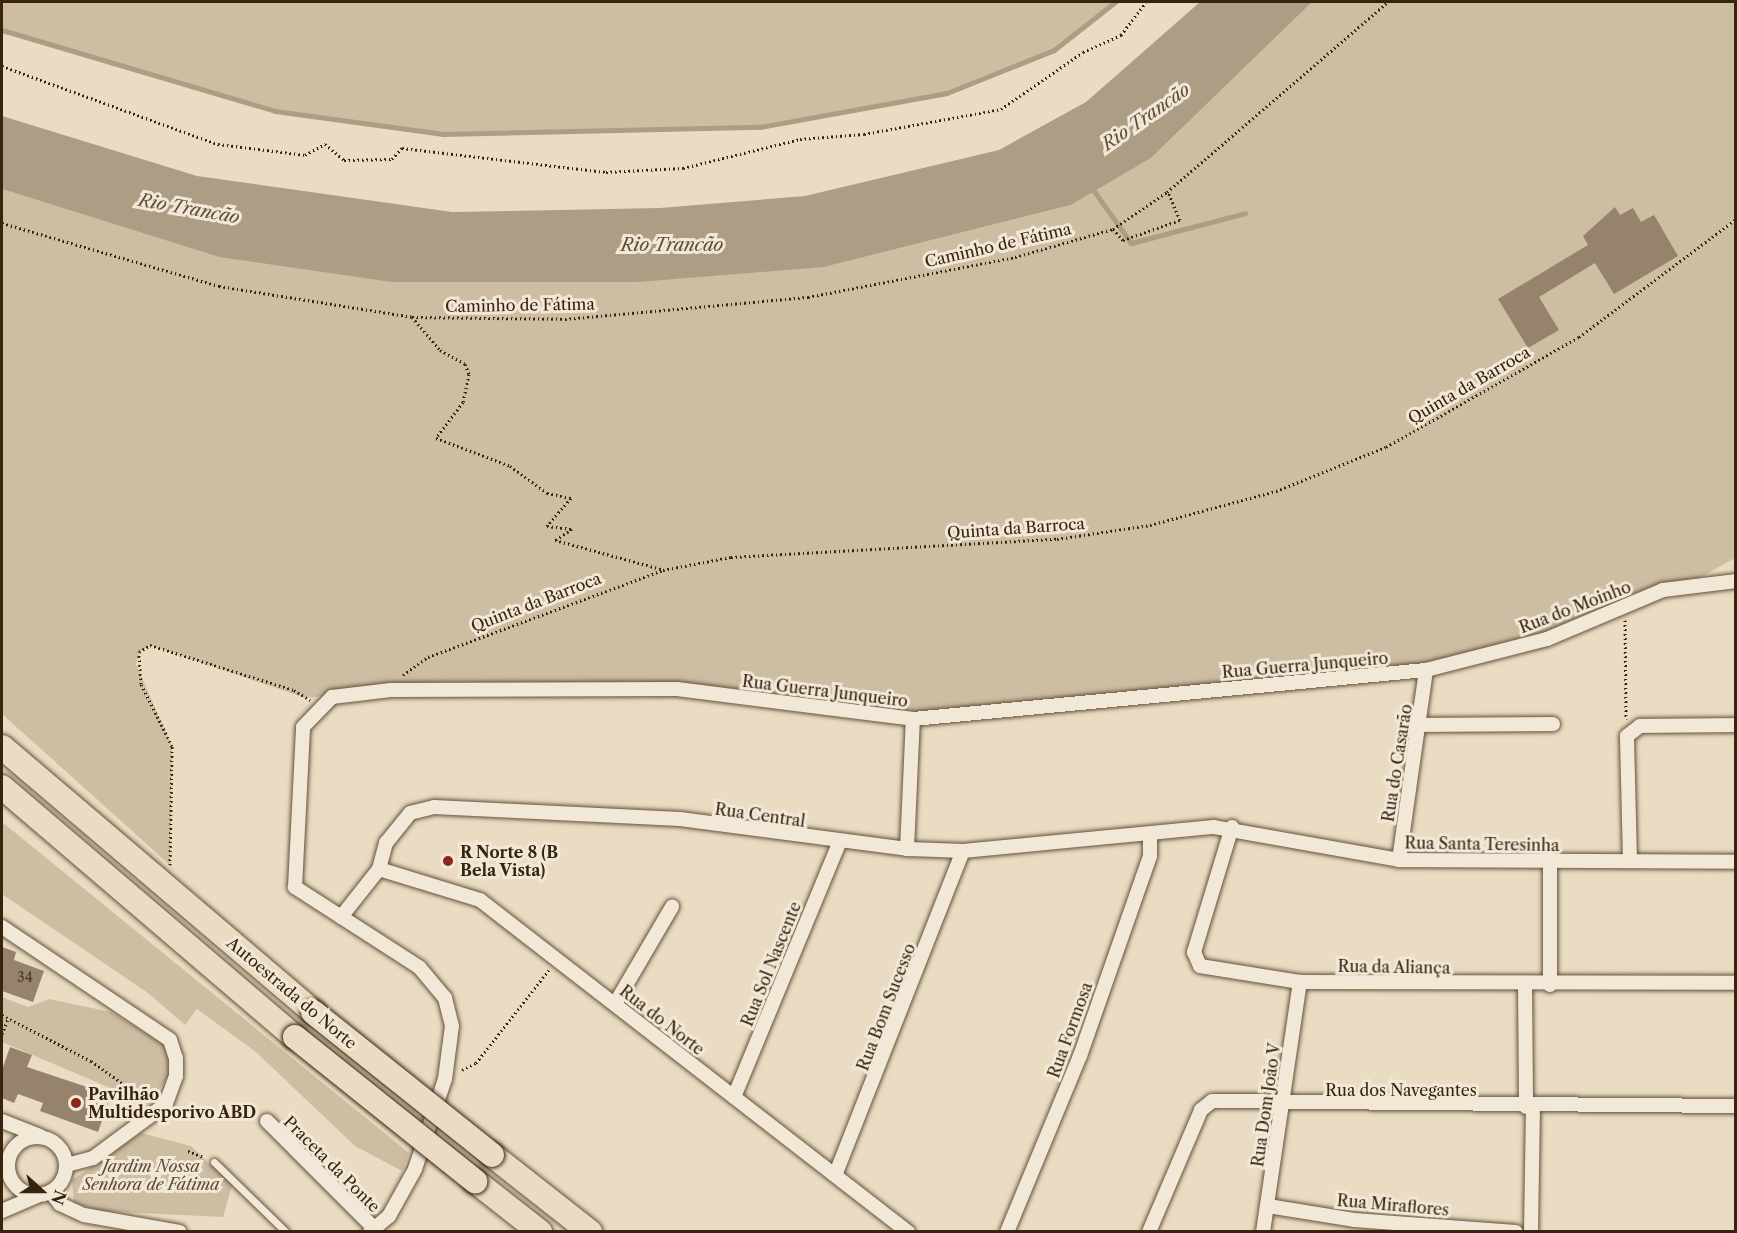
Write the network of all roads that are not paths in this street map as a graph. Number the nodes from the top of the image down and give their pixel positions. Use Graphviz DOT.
graph roads {
  1 [pos="1736,581"];
  2 [pos="1426,670"];
  3 [pos="913,719"];
  4 [pos="1553,724"];
  5 [pos="1421,725"];
  6 [pos="1736,725"];
  7 [pos="2,747"];
  8 [pos="2,788"];
  9 [pos="1232,827"];
  10 [pos="1150,837"];
  11 [pos="839,843"];
  12 [pos="907,849"];
  13 [pos="963,851"];
  14 [pos="1399,860"];
  15 [pos="1630,861"];
  16 [pos="1550,862"];
  17 [pos="1736,862"];
  18 [pos="379,869"];
  19 [pos="672,907"];
  20 [pos="341,917"];
  21 [pos="2,927"];
  22 [pos="1300,982"];
  23 [pos="1736,983"];
  24 [pos="1525,985"];
  25 [pos="1550,985"];
  26 [pos="615,1004"];
  27 [pos="734,1097"];
  28 [pos="1284,1106"];
  29 [pos="1736,1106"];
  30 [pos="1530,1107"];
  31 [pos="2,1121"];
  32 [pos="267,1121"];
  33 [pos="48,1139"];
  34 [pos="214,1162"];
  35 [pos="66,1165"];
  36 [pos="836,1173"];
  37 [pos="8,1187"];
  38 [pos="51,1192"];
  39 [pos="37,1196"];
  40 [pos="1268,1206"];
  41 [pos="2,1211"];
  42 [pos="1398,1227"];
  43 [pos="372,1230"];
  44 [pos="177,1231"];
  45 [pos="286,1232"];
  46 [pos="540,1232"];
  47 [pos="590,1232"];
  48 [pos="908,1232"];
  49 [pos="1007,1232"];
  50 [pos="1149,1232"];
  51 [pos="1263,1232"];
  52 [pos="1516,1232"];
  53 [pos="1531,1232"];
  1 -- 2 [label="street, Rua do Moinho"];
  2 -- 3 [label="street, Rua Guerra Junqueiro"];
  2 -- 5 [label="street, Rua do Casarão"];
  3 -- 12 [label="street"];
  3 -- 20 [label="street, Rua Guerra Junqueiro"];
  4 -- 5 [label="street"];
  5 -- 14 [label="street, Rua do Casarão"];
  6 -- 15 [label="street"];
  7 -- 47 [label="highway, Autoestrada do Norte, bridge"];
  8 -- 46 [label="highway, Autoestrada do Norte, bridge"];
  9 -- 10 [label="street, Rua Central"];
  9 -- 14 [label="street, Rua Santa Teresinha"];
  9 -- 22 [label="street, Rua da Aliança"];
  10 -- 13 [label="street, Rua Central"];
  10 -- 49 [label="street, Rua Formosa"];
  11 -- 12 [label="street, Rua Central"];
  11 -- 18 [label="street, Rua Central"];
  11 -- 27 [label="street, Rua Sol Nascente"];
  12 -- 13 [label="street, Rua Central"];
  13 -- 36 [label="street, Rua Bom Sucesso"];
  14 -- 16 [label="street, Rua Santa Teresinha"];
  15 -- 16 [label="street, Rua Santa Teresinha"];
  15 -- 17 [label="street, Rua Santa Teresinha"];
  16 -- 25 [label="street"];
  18 -- 20 [label="street, Rua Central"];
  18 -- 26 [label="street, Rua do Norte"];
  19 -- 26 [label="street"];
  20 -- 43 [label="street"];
  21 -- 35 [label="street"];
  22 -- 24 [label="street, Rua da Aliança"];
  22 -- 28 [label="street, Rua Dom João V"];
  23 -- 25 [label="street, Rua da Aliança"];
  24 -- 25 [label="street, Rua da Aliança"];
  24 -- 30 [label="street"];
  26 -- 27 [label="street, Rua do Norte"];
  27 -- 36 [label="street, Rua do Norte"];
  28 -- 30 [label="street, Rua dos Navegantes"];
  28 -- 40 [label="street, Rua Dom João V"];
  28 -- 50 [label="street, Rua dos Navegantes"];
  29 -- 30 [label="street, Rua dos Navegantes"];
  30 -- 53 [label="street"];
  31 -- 33 [label="street"];
  32 -- 43 [label="street, Praceta da Ponte"];
  33 -- 35 [label="street"];
  33 -- 37 [label="street"];
  34 -- 45 [label="lane"];
  35 -- 38 [label="street"];
  36 -- 48 [label="street, Rua do Norte"];
  37 -- 39 [label="street"];
  38 -- 39 [label="street"];
  38 -- 44 [label="street"];
  39 -- 41 [label="street"];
  40 -- 42 [label="street, Rua Miraflores"];
  40 -- 51 [label="street, Rua Dom João V"];
  42 -- 52 [label="street, Rua Miraflores"];
}
